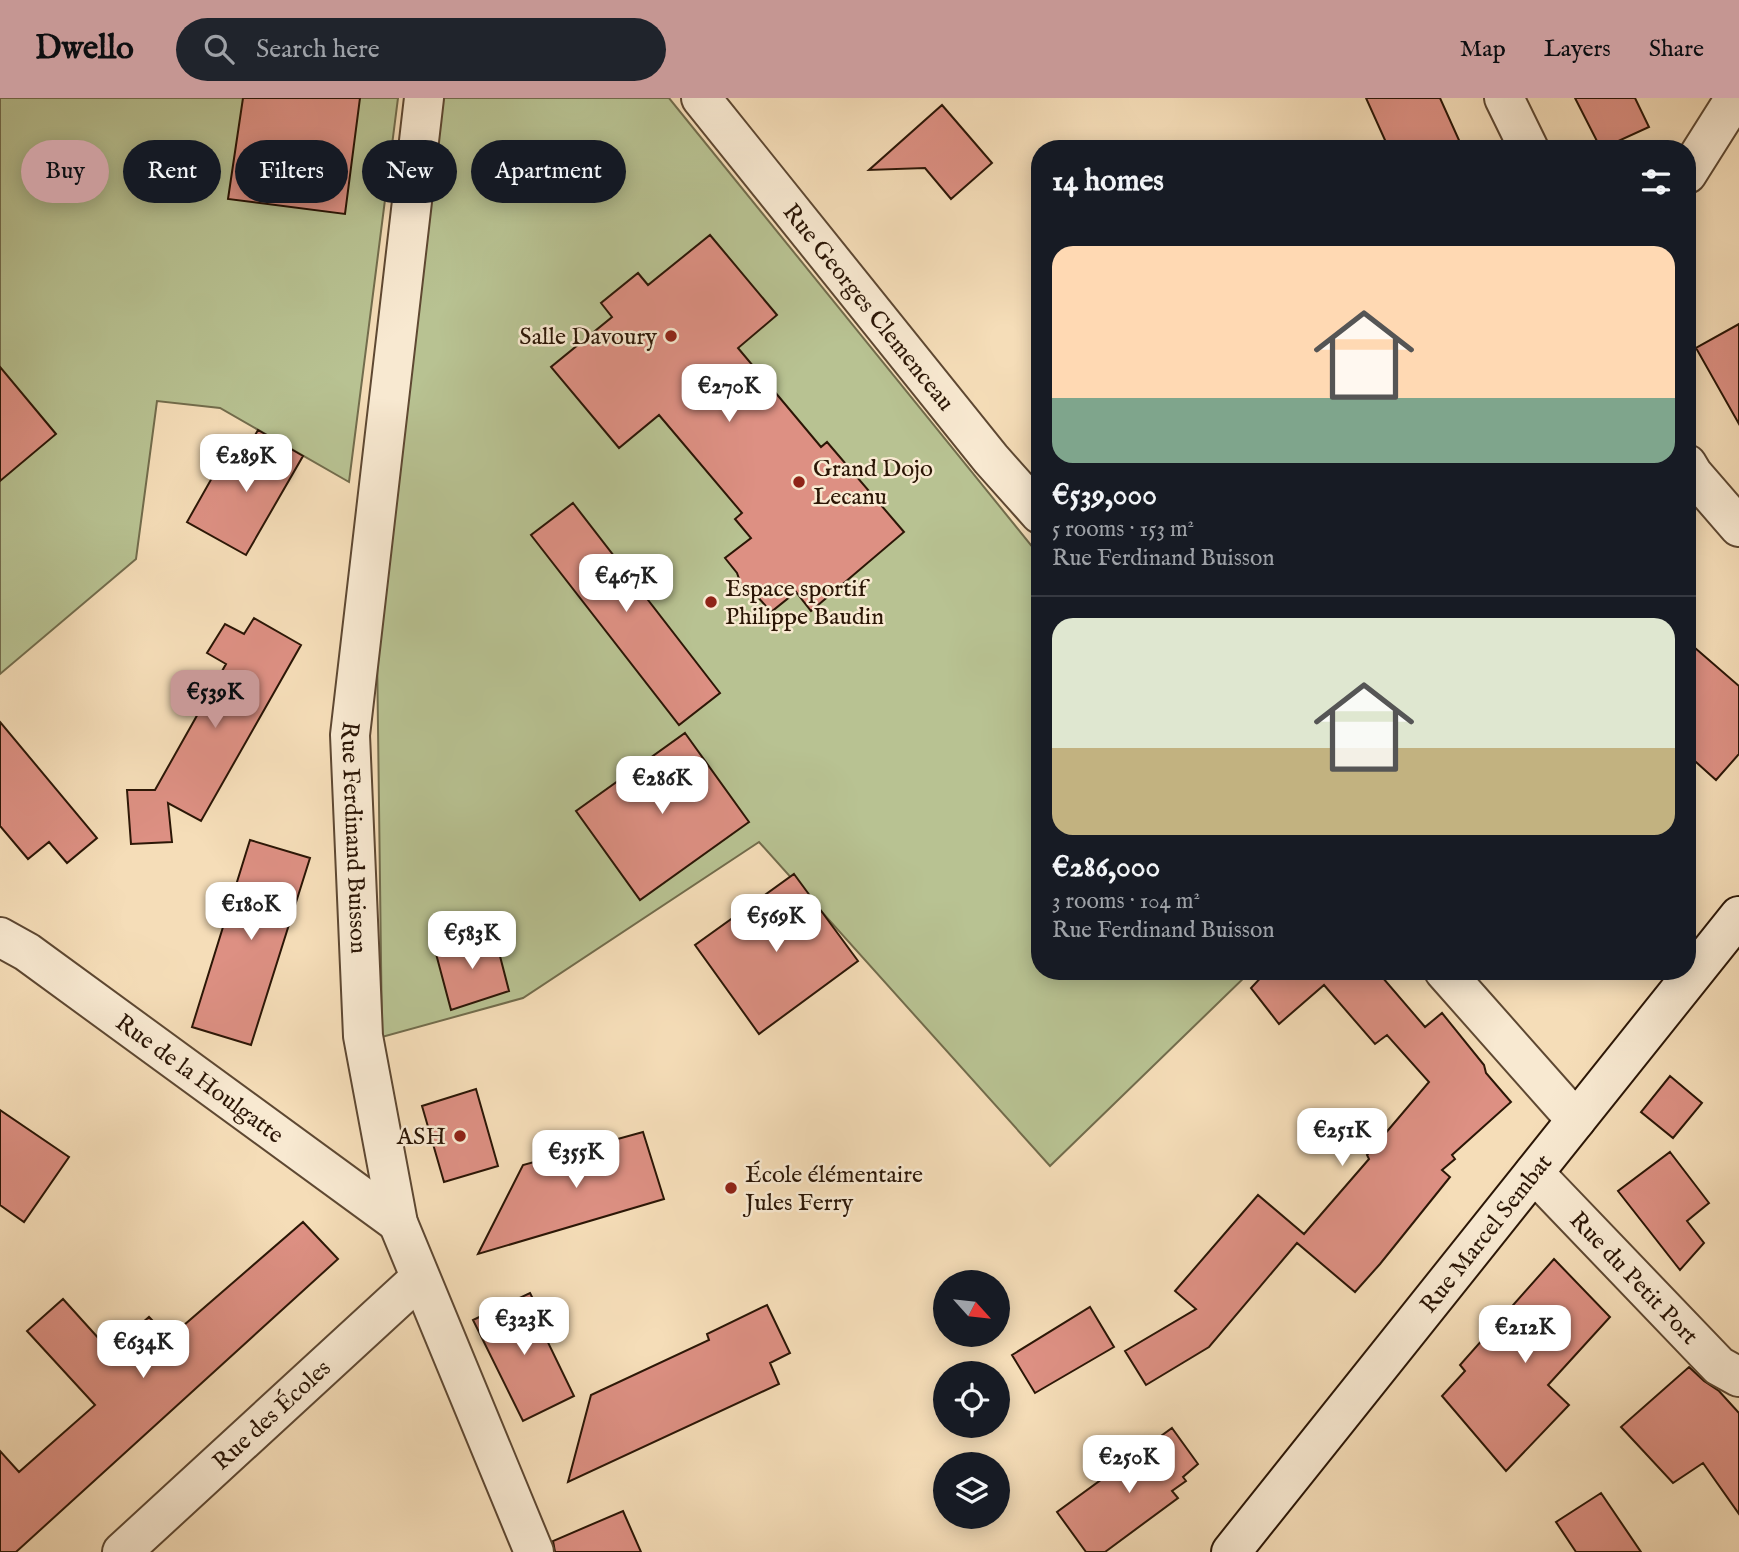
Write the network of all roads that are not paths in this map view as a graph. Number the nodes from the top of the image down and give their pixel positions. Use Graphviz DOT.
graph roads {
  1 [pos="424,98"];
  2 [pos="701,98"];
  3 [pos="1504,98"];
  4 [pos="1735,98"];
  5 [pos="1525,140"];
  6 [pos="1696,160"];
  7 [pos="1696,477"];
  8 [pos="1031,504"];
  9 [pos="1739,527"];
  10 [pos="1739,916"];
  11 [pos="0,937"];
  12 [pos="1696,970"];
  13 [pos="1452,980"];
  14 [pos="1688,980"];
  15 [pos="1576,1120"];
  16 [pos="1534,1173"];
  17 [pos="398,1223"];
  18 [pos="421,1278"];
  19 [pos="1739,1377"];
  20 [pos="122,1552"];
  21 [pos="534,1552"];
  22 [pos="1231,1552"];
  1 -- 17 [label="street, Rue Ferdinand Buisson"];
  2 -- 8 [label="street, Rue Georges Clemenceau"];
  3 -- 5 [label="street"];
  4 -- 6 [label="street"];
  7 -- 9 [label="street"];
  10 -- 12 [label="street, Rue Marcel Sembat"];
  11 -- 17 [label="street, Rue de la Houlgatte"];
  13 -- 15 [label="street"];
  14 -- 15 [label="street, Rue Marcel Sembat"];
  15 -- 16 [label="street, Rue Marcel Sembat"];
  16 -- 19 [label="street, Rue du Petit Port"];
  16 -- 22 [label="street, Rue Marcel Sembat"];
  17 -- 18 [label="street, Rue Ferdinand Buisson"];
  18 -- 20 [label="street, Rue des Écoles"];
  18 -- 21 [label="street, Rue Ferdinand Buisson"];
}
